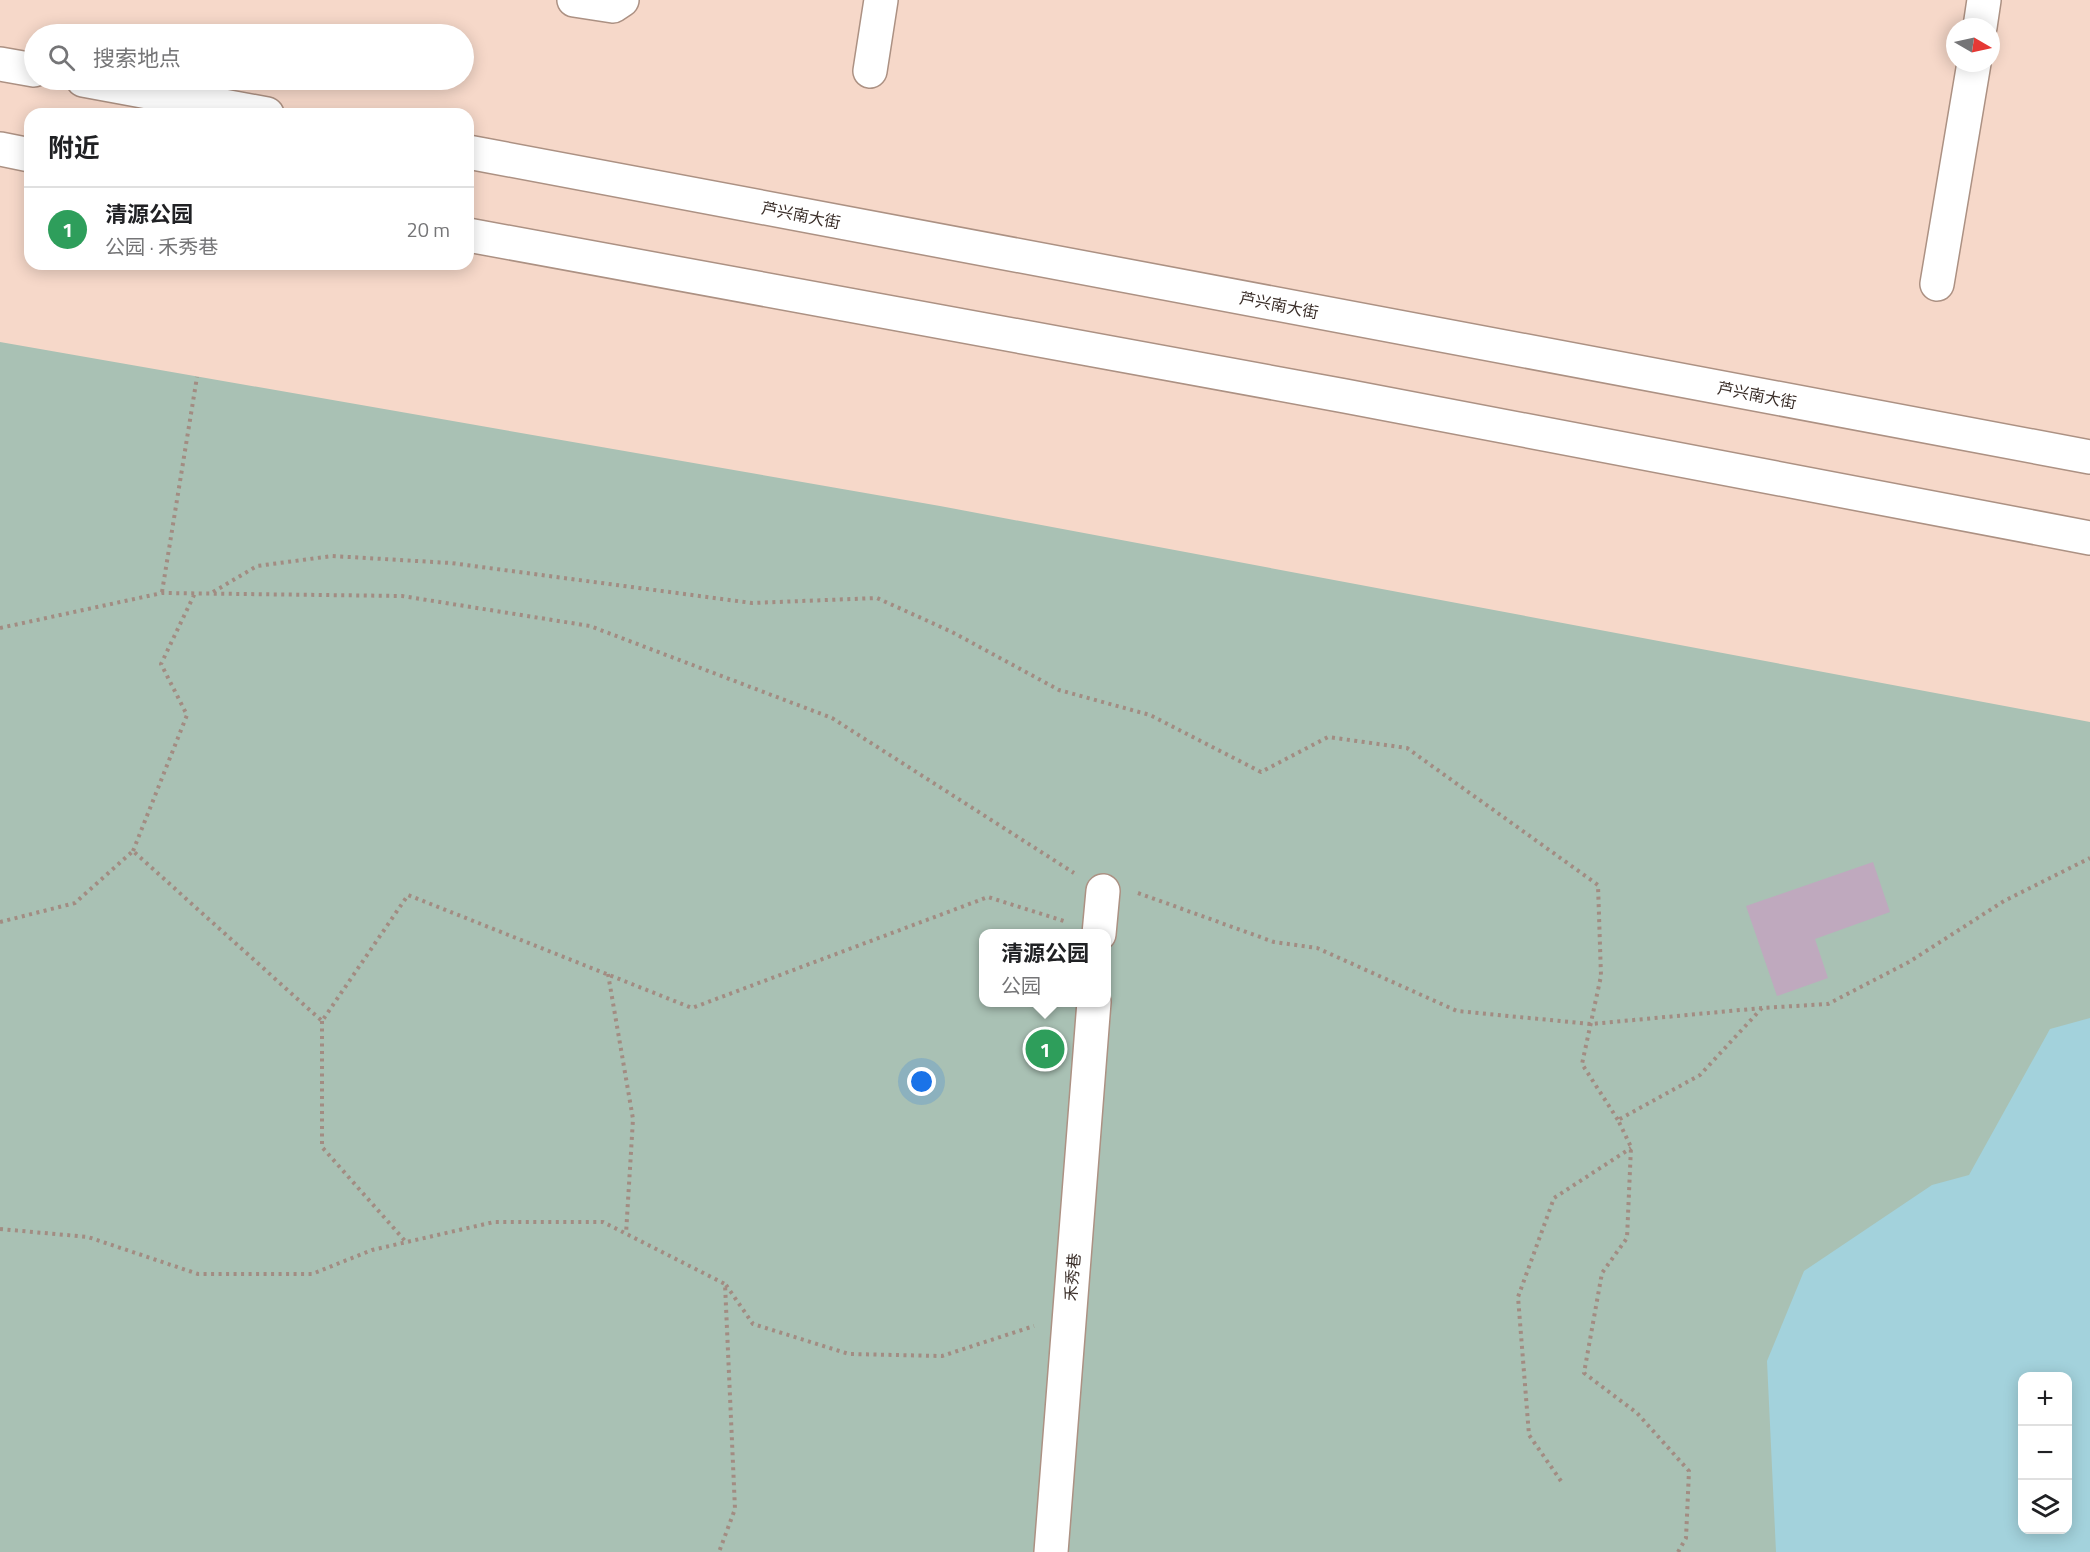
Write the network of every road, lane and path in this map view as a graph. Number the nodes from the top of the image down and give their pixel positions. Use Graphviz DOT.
graph roads {
  1 [pos="574,0"];
  2 [pos="621,0"];
  3 [pos="880,0"];
  4 [pos="1984,0"];
  5 [pos="1981,18"];
  6 [pos="0,64"];
  7 [pos="24,68"];
  8 [pos="870,71"];
  9 [pos="1972,72"];
  10 [pos="137,90"];
  11 [pos="235,108"];
  12 [pos="0,149"];
  13 [pos="474,153"];
  14 [pos="24,154"];
  15 [pos="474,236"];
  16 [pos="1937,284"];
  17 [pos="196,377"];
  18 [pos="2090,457"];
  19 [pos="2090,538"];
  20 [pos="162,592"];
  21 [pos="195,593"];
  22 [pos="211,593"];
  23 [pos="0,628"];
  24 [pos="133,851"];
  25 [pos="2090,858"];
  26 [pos="1103,891"];
  27 [pos="0,922"];
  28 [pos="1086,929"];
  29 [pos="608,974"];
  30 [pos="1094,1007"];
  31 [pos="1762,1008"];
  32 [pos="322,1021"];
  33 [pos="1591,1024"];
  34 [pos="1618,1120"];
  35 [pos="1631,1147"];
  36 [pos="0,1229"];
  37 [pos="626,1234"];
  38 [pos="406,1242"];
  39 [pos="725,1284"];
  40 [pos="1069,1315"];
  41 [pos="1561,1481"];
  42 [pos="719,1552"];
  43 [pos="1050,1552"];
  44 [pos="1678,1552"];
  1 -- 2 [label="main road"];
  3 -- 8 [label="main road"];
  4 -- 5 [label="main road"];
  6 -- 7 [label="main road"];
  9 -- 16 [label="main road"];
  10 -- 11 [label="main road"];
  12 -- 14 [label="main road"];
  13 -- 18 [label="main road, 芦兴南大街"];
  15 -- 19 [label="main road"];
  17 -- 20 [label="path"];
  20 -- 21 [label="path"];
  20 -- 23 [label="path"];
  21 -- 22 [label="path"];
  21 -- 24 [label="path"];
  22 -- 26 [label="path"];
  22 -- 33 [label="path"];
  24 -- 27 [label="path"];
  24 -- 32 [label="path"];
  25 -- 31 [label="path"];
  26 -- 28 [label="main road"];
  26 -- 33 [label="path"];
  28 -- 29 [label="path"];
  29 -- 32 [label="path"];
  29 -- 37 [label="path"];
  30 -- 40 [label="main road, 禾秀巷"];
  31 -- 33 [label="path"];
  31 -- 34 [label="path"];
  32 -- 38 [label="path"];
  33 -- 34 [label="path"];
  34 -- 35 [label="path"];
  35 -- 41 [label="path"];
  35 -- 44 [label="path"];
  36 -- 38 [label="path"];
  37 -- 38 [label="path"];
  37 -- 39 [label="path"];
  39 -- 40 [label="path"];
  39 -- 42 [label="path"];
  40 -- 43 [label="main road, 禾秀巷"];
}
